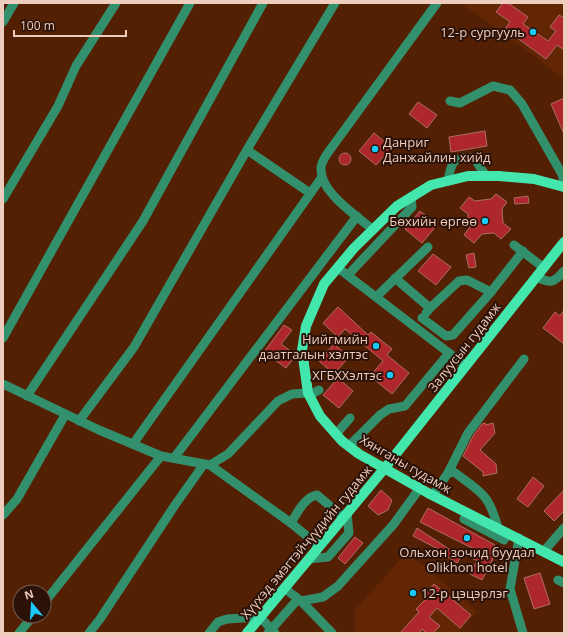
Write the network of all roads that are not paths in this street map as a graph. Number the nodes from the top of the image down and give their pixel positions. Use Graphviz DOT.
graph roads {
  1 [pos="14,3"];
  2 [pos="116,3"];
  3 [pos="190,3"];
  4 [pos="263,3"];
  5 [pos="335,3"];
  6 [pos="437,3"];
  7 [pos="3,22"];
  8 [pos="450,101"];
  9 [pos="246,150"];
  10 [pos="486,176"];
  11 [pos="322,177"];
  12 [pos="448,181"];
  13 [pos="564,187"];
  14 [pos="310,193"];
  15 [pos="411,197"];
  16 [pos="3,199"];
  17 [pos="357,216"];
  18 [pos="372,230"];
  19 [pos="564,242"];
  20 [pos="514,244"];
  21 [pos="428,247"];
  22 [pos="523,251"];
  23 [pos="338,268"];
  24 [pos="544,268"];
  25 [pos="564,271"];
  26 [pos="348,276"];
  27 [pos="536,277"];
  28 [pos="395,278"];
  29 [pos="490,292"];
  30 [pos="376,297"];
  31 [pos="430,308"];
  32 [pos="422,318"];
  33 [pos="415,327"];
  34 [pos="3,338"];
  35 [pos="449,353"];
  36 [pos="524,359"];
  37 [pos="466,366"];
  38 [pos="3,384"];
  39 [pos="319,390"];
  40 [pos="309,394"];
  41 [pos="27,396"];
  42 [pos="65,415"];
  43 [pos="350,418"];
  44 [pos="79,421"];
  45 [pos="336,434"];
  46 [pos="133,444"];
  47 [pos="349,446"];
  48 [pos="161,456"];
  49 [pos="174,458"];
  50 [pos="210,466"];
  51 [pos="384,468"];
  52 [pos="448,473"];
  53 [pos="420,488"];
  54 [pos="432,495"];
  55 [pos="468,513"];
  56 [pos="3,515"];
  57 [pos="345,515"];
  58 [pos="291,523"];
  59 [pos="498,528"];
  60 [pos="564,528"];
  61 [pos="508,533"];
  62 [pos="519,538"];
  63 [pos="319,546"];
  64 [pos="544,552"];
  65 [pos="309,559"];
  66 [pos="564,562"];
  67 [pos="284,588"];
  68 [pos="516,592"];
  69 [pos="52,593"];
  70 [pos="299,600"];
  71 [pos="518,606"];
  72 [pos="260,617"];
  73 [pos="26,624"];
  74 [pos="272,632"];
  75 [pos="19,633"];
  76 [pos="88,633"];
  77 [pos="210,633"];
  78 [pos="247,633"];
  79 [pos="332,633"];
  80 [pos="523,633"];
  81 [pos="529,633"];
  1 -- 7 [label="street"];
  2 -- 16 [label="street"];
  3 -- 34 [label="street"];
  4 -- 41 [label="street"];
  5 -- 9 [label="street"];
  6 -- 11 [label="street"];
  8 -- 13 [label="street"];
  9 -- 14 [label="street"];
  9 -- 44 [label="street"];
  10 -- 12 [label="main road, Хянганы гудамж"];
  10 -- 12 [label="street"];
  10 -- 13 [label="main road, Хянганы гудамж"];
  11 -- 14 [label="street"];
  11 -- 17 [label="street"];
  12 -- 15 [label="main road, Хянганы гудамж"];
  14 -- 46 [label="street"];
  15 -- 18 [label="main road, Хянганы гудамж"];
  15 -- 26 [label="street"];
  17 -- 18 [label="street"];
  17 -- 49 [label="street"];
  18 -- 23 [label="main road, Хянганы гудамж"];
  19 -- 24 [label="main road, Залуусын гудамж"];
  20 -- 22 [label="street"];
  21 -- 28 [label="street"];
  22 -- 24 [label="street"];
  22 -- 29 [label="street"];
  23 -- 26 [label="street"];
  23 -- 40 [label="main road, Хянганы гудамж"];
  24 -- 27 [label="main road, Залуусын гудамж"];
  25 -- 27 [label="street"];
  26 -- 30 [label="street"];
  27 -- 37 [label="main road, Залуусын гудамж"];
  28 -- 30 [label="street"];
  28 -- 31 [label="street"];
  29 -- 31 [label="street"];
  29 -- 32 [label="street"];
  30 -- 33 [label="street"];
  31 -- 32 [label="street"];
  32 -- 33 [label="street"];
  33 -- 35 [label="street"];
  35 -- 37 [label="street"];
  35 -- 47 [label="street"];
  36 -- 52 [label="street"];
  37 -- 51 [label="main road, Залуусын гудамж"];
  38 -- 41 [label="street"];
  39 -- 40 [label="street"];
  40 -- 45 [label="main road, Хянганы гудамж"];
  40 -- 50 [label="street"];
  41 -- 42 [label="street"];
  42 -- 44 [label="street"];
  42 -- 56 [label="street"];
  43 -- 45 [label="street"];
  44 -- 46 [label="street"];
  45 -- 47 [label="main road, Хянганы гудамж"];
  46 -- 48 [label="street"];
  47 -- 51 [label="main road, Хянганы гудамж"];
  48 -- 49 [label="street"];
  48 -- 69 [label="street"];
  49 -- 50 [label="street"];
  50 -- 58 [label="street"];
  50 -- 76 [label="street"];
  51 -- 53 [label="main road, Хянганы гудамж"];
  51 -- 57 [label="main road, Хүүхэд эмэгтэйчүүдийн гудамж"];
  52 -- 54 [label="street"];
  52 -- 59 [label="street"];
  53 -- 54 [label="main road, Хянганы гудамж"];
  53 -- 70 [label="street"];
  54 -- 55 [label="main road, Хянганы гудамж"];
  55 -- 59 [label="main road, Хянганы гудамж"];
  55 -- 61 [label="street"];
  57 -- 58 [label="street"];
  57 -- 63 [label="main road, Хүүхэд эмэгтэйчүүдийн гудамж"];
  57 -- 65 [label="street"];
  58 -- 63 [label="street"];
  59 -- 61 [label="main road, Хянганы гудамж"];
  60 -- 64 [label="street"];
  61 -- 62 [label="main road, Хянганы гудамж"];
  62 -- 64 [label="main road, Хянганы гудамж"];
  62 -- 71 [label="street"];
  63 -- 65 [label="main road, Хүүхэд эмэгтэйчүүдийн гудамж"];
  64 -- 66 [label="main road, Хянганы гудамж"];
  65 -- 67 [label="main road, Хүүхэд эмэгтэйчүүдийн гудамж"];
  67 -- 70 [label="street"];
  67 -- 72 [label="main road, Хүүхэд эмэгтэйчүүдийн гудамж"];
  68 -- 71 [label="street"];
  70 -- 74 [label="street"];
  70 -- 79 [label="street"];
  71 -- 80 [label="street"];
  71 -- 81 [label="street"];
  72 -- 74 [label="street"];
  72 -- 77 [label="street"];
  72 -- 78 [label="main road, Хүүхэд эмэгтэйчүүдийн гудамж"];
  73 -- 75 [label="street"];
}
